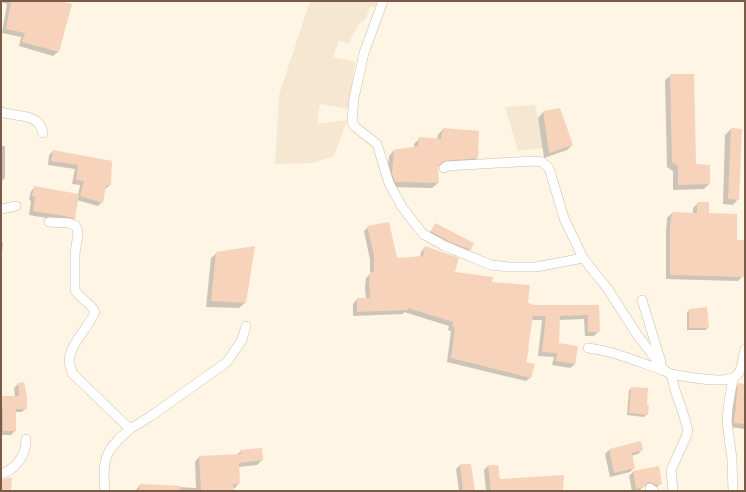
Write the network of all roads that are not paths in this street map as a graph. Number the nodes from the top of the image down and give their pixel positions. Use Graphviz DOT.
graph roads {
  1 [pos="383,1"];
  2 [pos="1,112"];
  3 [pos="43,133"];
  4 [pos="444,168"];
  5 [pos="16,206"];
  6 [pos="1,209"];
  7 [pos="49,222"];
  8 [pos="582,258"];
  9 [pos="642,300"];
  10 [pos="246,326"];
  11 [pos="588,348"];
  12 [pos="745,349"];
  13 [pos="667,371"];
  14 [pos="733,378"];
  15 [pos="130,429"];
  16 [pos="26,439"];
  17 [pos="1,474"];
  18 [pos="105,491"];
  19 [pos="673,491"];
  20 [pos="733,491"];
  1 -- 8 [label="street"];
  2 -- 3 [label="street"];
  4 -- 8 [label="street"];
  5 -- 6 [label="street"];
  7 -- 15 [label="street"];
  8 -- 13 [label="street"];
  9 -- 13 [label="street"];
  10 -- 15 [label="street"];
  11 -- 13 [label="street"];
  12 -- 14 [label="street"];
  13 -- 14 [label="street"];
  13 -- 19 [label="street"];
  14 -- 20 [label="street"];
  15 -- 18 [label="street"];
  16 -- 17 [label="street"];
}
